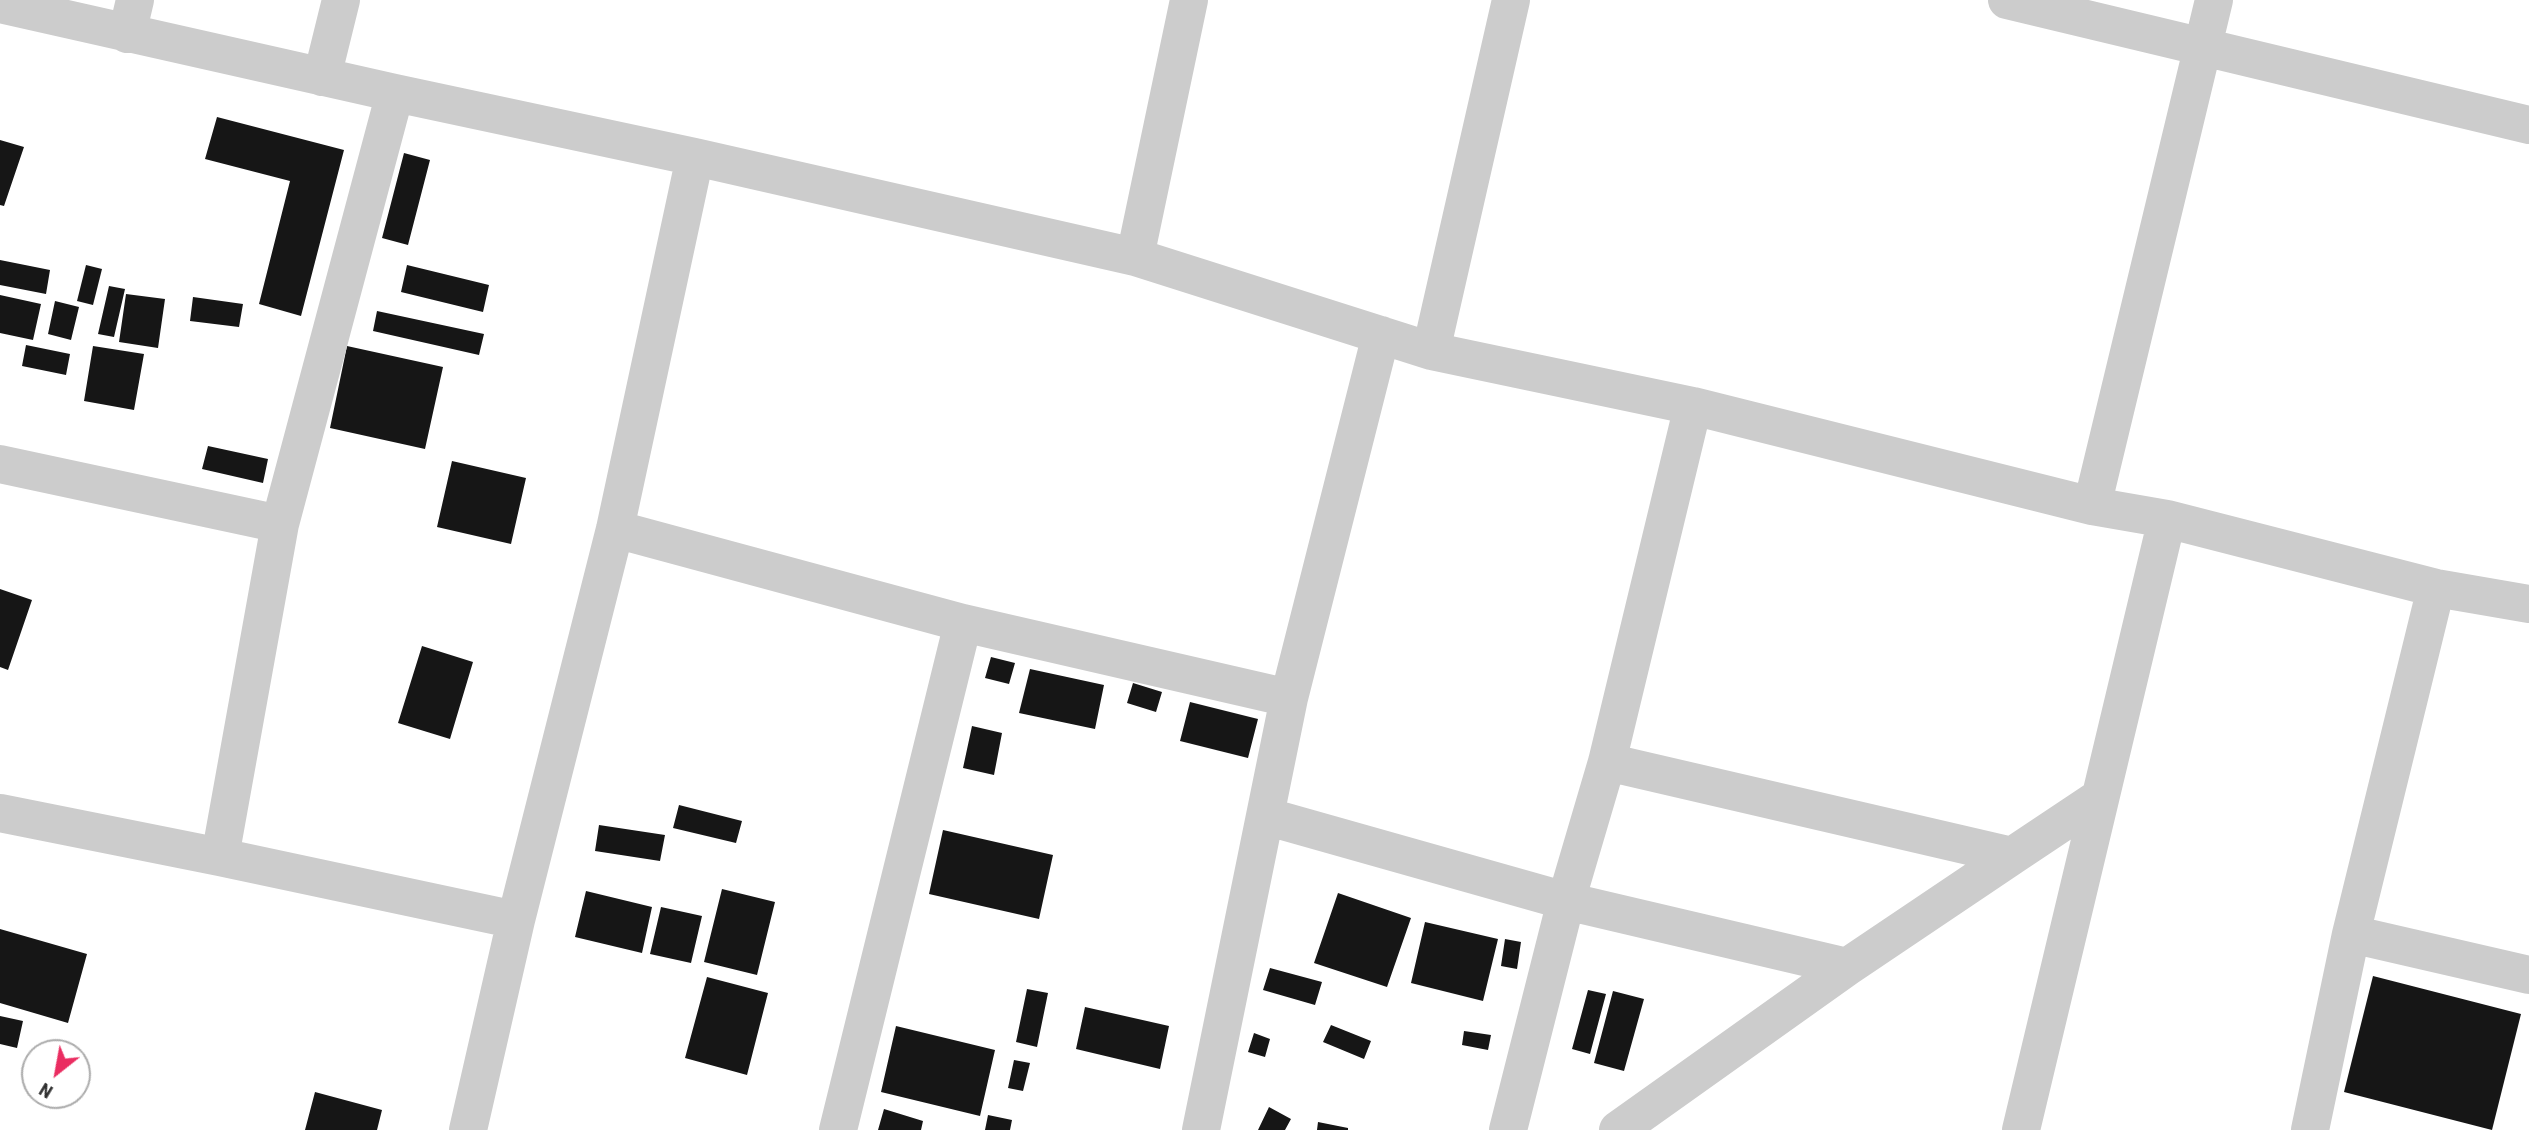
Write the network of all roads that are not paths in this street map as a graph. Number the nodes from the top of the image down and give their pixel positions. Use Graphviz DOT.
graph roads {
  1 [pos="341,0"];
  2 [pos="1189,0"];
  3 [pos="1511,0"];
  4 [pos="2007,0"];
  5 [pos="2214,0"];
  6 [pos="0,4"];
  7 [pos="131,17"];
  8 [pos="2201,48"];
  9 [pos="322,77"];
  10 [pos="395,93"];
  11 [pos="2529,125"];
  12 [pos="695,157"];
  13 [pos="1135,257"];
  14 [pos="1381,335"];
  15 [pos="1431,351"];
  16 [pos="1693,406"];
  17 [pos="0,464"];
  18 [pos="2092,506"];
  19 [pos="2167,519"];
  20 [pos="280,524"];
  21 [pos="615,529"];
  22 [pos="2435,588"];
  23 [pos="2529,604"];
  24 [pos="963,623"];
  25 [pos="1289,698"];
  26 [pos="1607,762"];
  27 [pos="2099,798"];
  28 [pos="0,813"];
  29 [pos="1265,816"];
  30 [pos="2012,856"];
  31 [pos="220,857"];
  32 [pos="1566,901"];
  33 [pos="516,920"];
  34 [pos="2351,934"];
  35 [pos="1847,967"];
  36 [pos="2529,975"];
  37 [pos="468,1130"];
  38 [pos="838,1130"];
  39 [pos="1201,1130"];
  40 [pos="1507,1130"];
  41 [pos="1618,1130"];
  42 [pos="2021,1130"];
  43 [pos="2310,1130"];
  1 -- 9 [label="street"];
  2 -- 13 [label="street"];
  3 -- 15 [label="street"];
  4 -- 8 [label="street"];
  5 -- 8 [label="street"];
  6 -- 7 [label="street"];
  7 -- 9 [label="street"];
  8 -- 11 [label="street"];
  8 -- 18 [label="street"];
  9 -- 10 [label="street"];
  10 -- 12 [label="street"];
  10 -- 20 [label="street"];
  12 -- 13 [label="street"];
  12 -- 21 [label="street"];
  13 -- 14 [label="street"];
  14 -- 15 [label="street"];
  14 -- 25 [label="street"];
  15 -- 16 [label="street"];
  16 -- 18 [label="street"];
  16 -- 26 [label="street"];
  17 -- 20 [label="street"];
  18 -- 19 [label="street"];
  19 -- 22 [label="street"];
  19 -- 27 [label="street"];
  20 -- 31 [label="street"];
  21 -- 24 [label="street"];
  21 -- 33 [label="street"];
  22 -- 23 [label="street"];
  22 -- 34 [label="street"];
  24 -- 25 [label="street"];
  24 -- 38 [label="street"];
  25 -- 29 [label="street"];
  26 -- 30 [label="street"];
  26 -- 32 [label="street"];
  27 -- 30 [label="street"];
  27 -- 42 [label="street"];
  28 -- 31 [label="street"];
  29 -- 32 [label="street"];
  29 -- 39 [label="street"];
  30 -- 35 [label="street"];
  31 -- 33 [label="street"];
  32 -- 35 [label="street"];
  32 -- 40 [label="street"];
  33 -- 37 [label="street"];
  34 -- 36 [label="street"];
  34 -- 43 [label="street"];
  35 -- 41 [label="street"];
}
